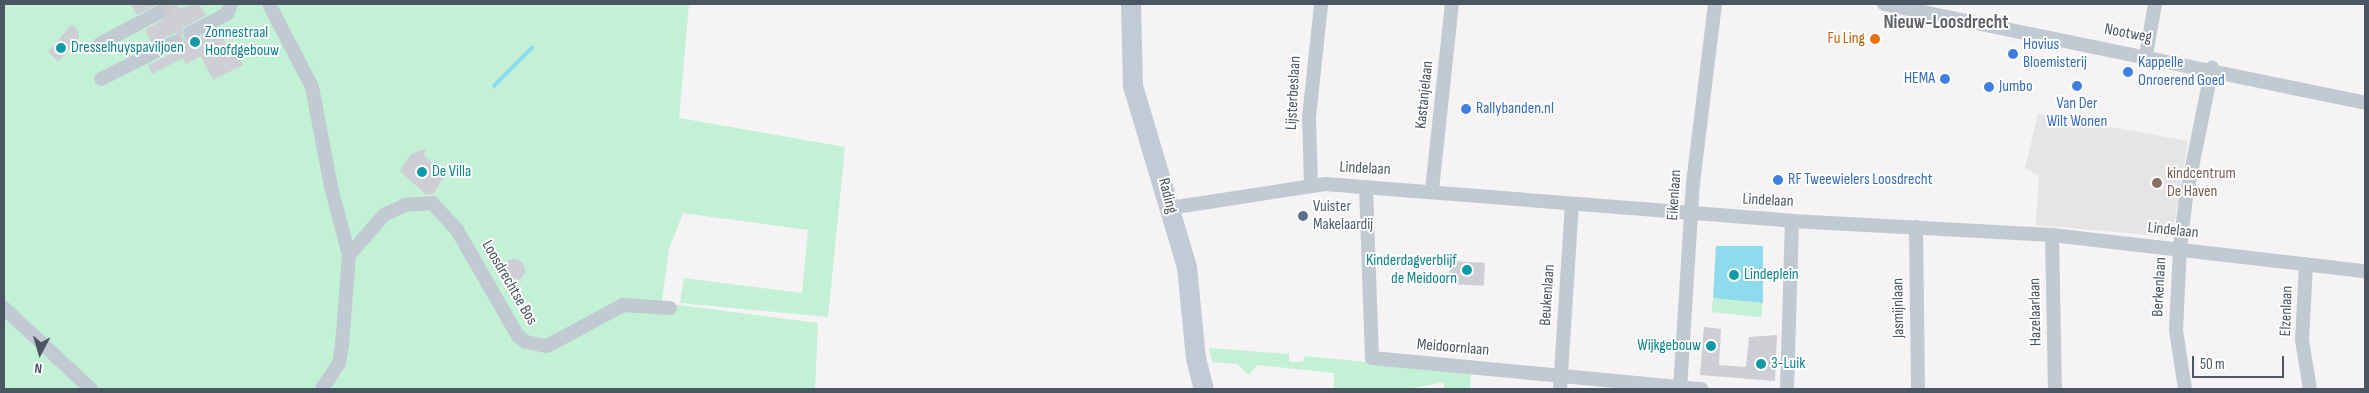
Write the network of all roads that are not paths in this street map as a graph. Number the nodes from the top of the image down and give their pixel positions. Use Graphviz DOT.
graph roads {
  1 [pos="231,4"];
  2 [pos="269,4"];
  3 [pos="1131,4"];
  4 [pos="1321,4"];
  5 [pos="1452,4"];
  6 [pos="1715,4"];
  7 [pos="1884,4"];
  8 [pos="2155,4"];
  9 [pos="158,13"];
  10 [pos="190,33"];
  11 [pos="174,42"];
  12 [pos="100,44"];
  13 [pos="2146,55"];
  14 [pos="2212,68"];
  15 [pos="101,79"];
  16 [pos="2365,103"];
  17 [pos="1311,185"];
  18 [pos="1366,187"];
  19 [pos="1432,190"];
  20 [pos="1572,204"];
  21 [pos="1170,208"];
  22 [pos="1691,213"];
  23 [pos="1792,221"];
  24 [pos="1916,227"];
  25 [pos="2052,235"];
  26 [pos="2180,249"];
  27 [pos="349,255"];
  28 [pos="2306,264"];
  29 [pos="2365,270"];
  30 [pos="4,308"];
  31 [pos="670,308"];
  32 [pos="1560,375"];
  33 [pos="91,389"];
  34 [pos="322,389"];
  35 [pos="1204,389"];
  36 [pos="1560,389"];
  37 [pos="1680,389"];
  38 [pos="1702,389"];
  39 [pos="1787,389"];
  40 [pos="1918,389"];
  41 [pos="2055,389"];
  42 [pos="2185,389"];
  43 [pos="2310,389"];
  1 -- 10 [label="street"];
  2 -- 27 [label="street"];
  3 -- 21 [label="main road, Rading"];
  4 -- 17 [label="street, Lijsterbeslaan"];
  5 -- 19 [label="street, Kastanjelaan"];
  6 -- 22 [label="street, Eikenlaan"];
  7 -- 13 [label="street, Nootweg"];
  8 -- 13 [label="street"];
  9 -- 12 [label="street"];
  11 -- 15 [label="street"];
  13 -- 14 [label="street, Nootweg"];
  14 -- 16 [label="street, Nootweg"];
  14 -- 26 [label="street, Berkenlaan"];
  17 -- 18 [label="street, Lindelaan"];
  17 -- 21 [label="street, Lindelaan"];
  18 -- 19 [label="street, Lindelaan"];
  18 -- 32 [label="street, Meidoornlaan"];
  19 -- 20 [label="street, Lindelaan"];
  20 -- 22 [label="street, Lindelaan"];
  20 -- 32 [label="street, Beukenlaan"];
  21 -- 35 [label="main road, Rading"];
  22 -- 23 [label="street, Lindelaan"];
  22 -- 37 [label="street, Eikenlaan"];
  23 -- 24 [label="street, Lindelaan"];
  23 -- 39 [label="street"];
  24 -- 25 [label="street, Lindelaan"];
  24 -- 40 [label="street, Jasmijnlaan"];
  25 -- 26 [label="street, Lindelaan"];
  25 -- 41 [label="street, Hazelaarlaan"];
  26 -- 28 [label="street, Lindelaan"];
  26 -- 42 [label="street, Berkenlaan"];
  27 -- 31 [label="street, Loosdrechtse Bos"];
  27 -- 34 [label="street"];
  28 -- 29 [label="street, Lindelaan"];
  28 -- 43 [label="street, Elzenlaan"];
  30 -- 33 [label="street"];
  32 -- 36 [label="street, Beukenlaan"];
  32 -- 37 [label="street, Meidoornlaan"];
  37 -- 38 [label="street, Meidoornlaan"];
}
